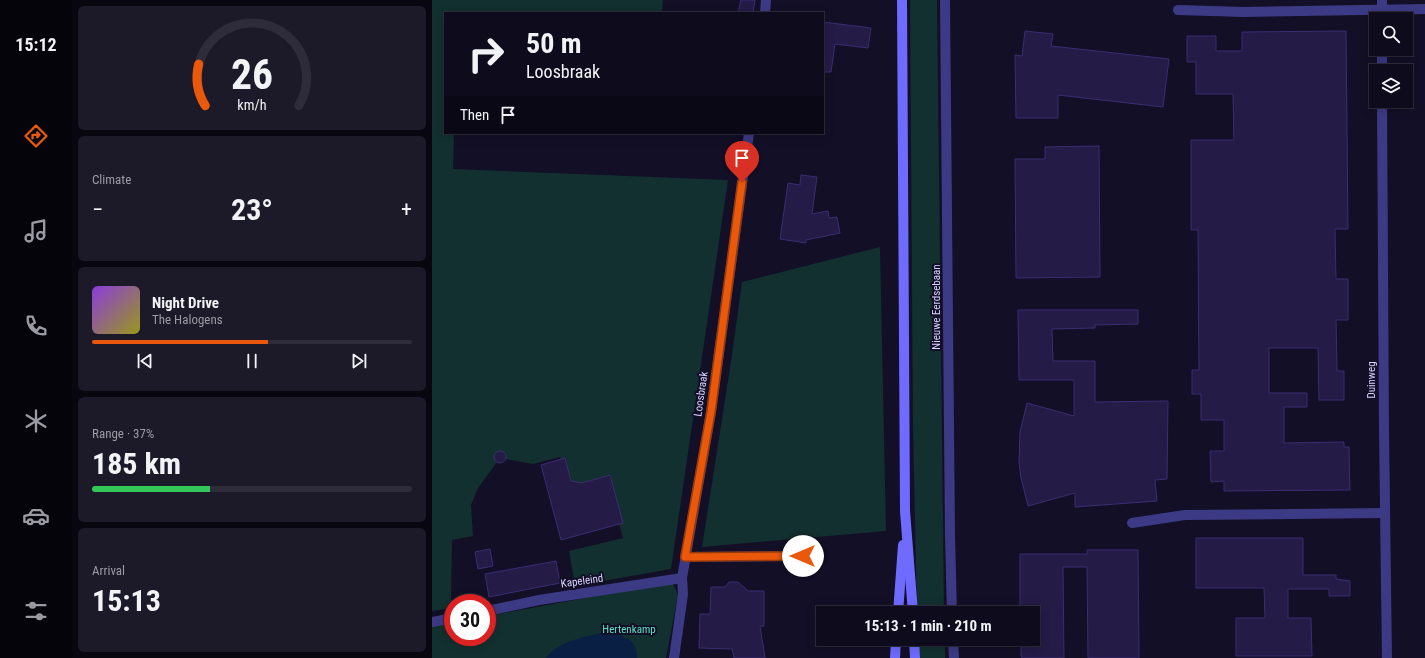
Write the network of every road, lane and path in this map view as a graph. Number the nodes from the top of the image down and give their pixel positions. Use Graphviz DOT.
graph roads {
  1 [pos="766,0"];
  2 [pos="902,0"];
  3 [pos="945,0"];
  4 [pos="1382,9"];
  5 [pos="1425,9"];
  6 [pos="1178,10"];
  7 [pos="765,12"];
  8 [pos="1382,108"];
  9 [pos="749,134"];
  10 [pos="905,511"];
  11 [pos="1385,513"];
  12 [pos="1132,523"];
  13 [pos="803,556"];
  14 [pos="685,557"];
  15 [pos="682,578"];
  16 [pos="898,606"];
  17 [pos="912,606"];
  18 [pos="952,606"];
  19 [pos="496,608"];
  20 [pos="444,620"];
  21 [pos="432,622"];
  22 [pos="896,646"];
  23 [pos="914,646"];
  24 [pos="953,646"];
  25 [pos="674,658"];
  26 [pos="895,658"];
  27 [pos="915,658"];
  28 [pos="954,658"];
  29 [pos="1387,658"];
  1 -- 7 [label="street"];
  2 -- 10 [label="main road"];
  3 -- 18 [label="street, Nieuwe Eerdsebaan"];
  4 -- 5 [label="street"];
  4 -- 6 [label="street"];
  8 -- 11 [label="street, Duinweg"];
  9 -- 14 [label="street, Loosbraak"];
  10 -- 16 [label="main road"];
  10 -- 17 [label="main road"];
  11 -- 12 [label="street"];
  11 -- 29 [label="street, Duinweg"];
  13 -- 14 [label="street"];
  14 -- 15 [label="street, Loosbraak"];
  15 -- 19 [label="street, Kapeleind"];
  15 -- 25 [label="street, Loosbraak"];
  20 -- 21 [label="street"];
  22 -- 26 [label="main road"];
  23 -- 27 [label="main road"];
  24 -- 28 [label="street"];
}
